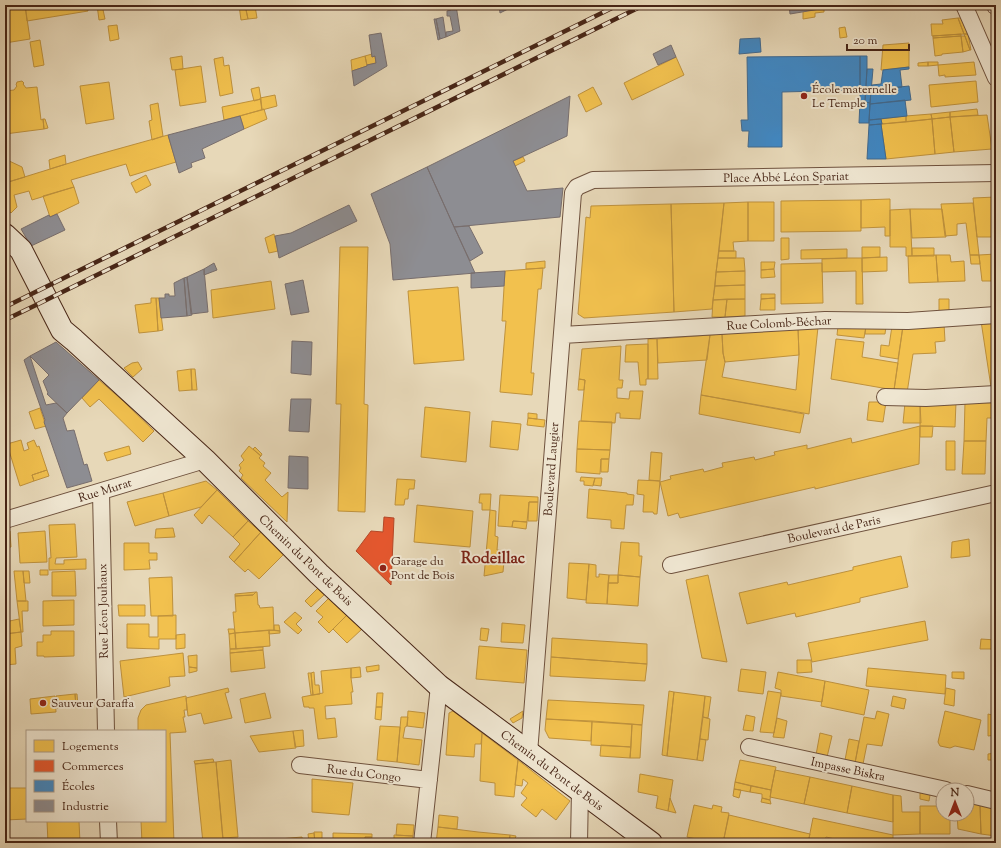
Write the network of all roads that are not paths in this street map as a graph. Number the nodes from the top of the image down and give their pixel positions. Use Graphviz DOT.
graph roads {
  1 [pos="964,5"];
  2 [pos="996,78"];
  3 [pos="996,173"];
  4 [pos="577,187"];
  5 [pos="8,241"];
  6 [pos="996,316"];
  7 [pos="562,335"];
  8 [pos="996,394"];
  9 [pos="885,397"];
  10 [pos="205,460"];
  11 [pos="101,492"];
  12 [pos="996,494"];
  13 [pos="5,520"];
  14 [pos="671,565"];
  15 [pos="439,686"];
  16 [pos="106,730"];
  17 [pos="749,747"];
  18 [pos="529,752"];
  19 [pos="300,765"];
  20 [pos="429,780"];
  21 [pos="935,788"];
  22 [pos="580,790"];
  23 [pos="975,796"];
  24 [pos="996,801"];
  25 [pos="108,822"];
  26 [pos="109,843"];
  27 [pos="422,843"];
  28 [pos="579,843"];
  29 [pos="651,843"];
  1 -- 2 [label="street"];
  3 -- 4 [label="street, Place Abbé Léon Spariat"];
  4 -- 7 [label="street, Boulevard Laugier"];
  5 -- 10 [label="street, Chemin du Pont de Bois"];
  6 -- 7 [label="street, Rue Colomb-Béchar"];
  7 -- 18 [label="street, Boulevard Laugier"];
  8 -- 9 [label="street"];
  10 -- 11 [label="street, Rue Murat"];
  10 -- 15 [label="street, Chemin du Pont de Bois"];
  11 -- 13 [label="street, Rue Murat"];
  11 -- 16 [label="street, Rue Léon Jouhaux"];
  12 -- 14 [label="street, Boulevard de Paris"];
  15 -- 18 [label="street, Chemin du Pont de Bois"];
  15 -- 20 [label="street"];
  17 -- 21 [label="street, Impasse Biskra"];
  18 -- 22 [label="street, Chemin du Pont de Bois"];
  19 -- 20 [label="street, Rue du Congo"];
  20 -- 27 [label="street"];
  22 -- 28 [label="street"];
  22 -- 29 [label="street, Chemin du Pont de Bois"];
  23 -- 24 [label="street"];
  25 -- 26 [label="street"];
}
